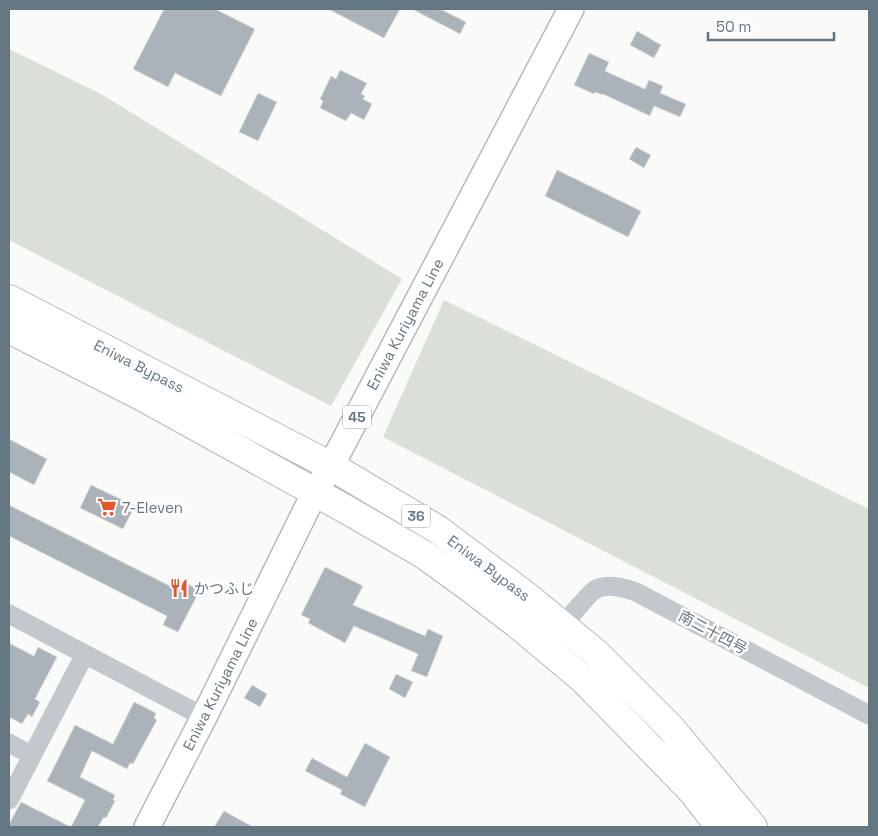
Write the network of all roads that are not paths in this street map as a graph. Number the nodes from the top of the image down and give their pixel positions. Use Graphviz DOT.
graph roads {
  1 [pos="571,9"];
  2 [pos="9,299"];
  3 [pos="9,329"];
  4 [pos="331,466"];
  5 [pos="315,492"];
  6 [pos="9,614"];
  7 [pos="563,624"];
  8 [pos="85,654"];
  9 [pos="869,715"];
  10 [pos="204,717"];
  11 [pos="9,743"];
  12 [pos="31,755"];
  13 [pos="9,800"];
  14 [pos="147,827"];
  15 [pos="720,827"];
  16 [pos="753,827"];
  1 -- 4 [label="main road, Eniwa Kuriyama Line / 45"];
  2 -- 4 [label="highway, Eniwa Bypass / 36"];
  3 -- 5 [label="highway, Eniwa Bypass / 36"];
  4 -- 5 [label="main road, Eniwa Kuriyama Line / 45"];
  4 -- 7 [label="highway, Eniwa Bypass / 36"];
  5 -- 10 [label="main road, Eniwa Kuriyama Line / 45"];
  5 -- 15 [label="highway, Eniwa Bypass / 36"];
  6 -- 8 [label="street"];
  7 -- 9 [label="street, 南二十四号"];
  7 -- 16 [label="highway, Eniwa Bypass / 36"];
  8 -- 10 [label="street"];
  8 -- 12 [label="street"];
  10 -- 14 [label="main road, Eniwa Kuriyama Line / 45"];
  11 -- 12 [label="street"];
  12 -- 13 [label="street"];
}
